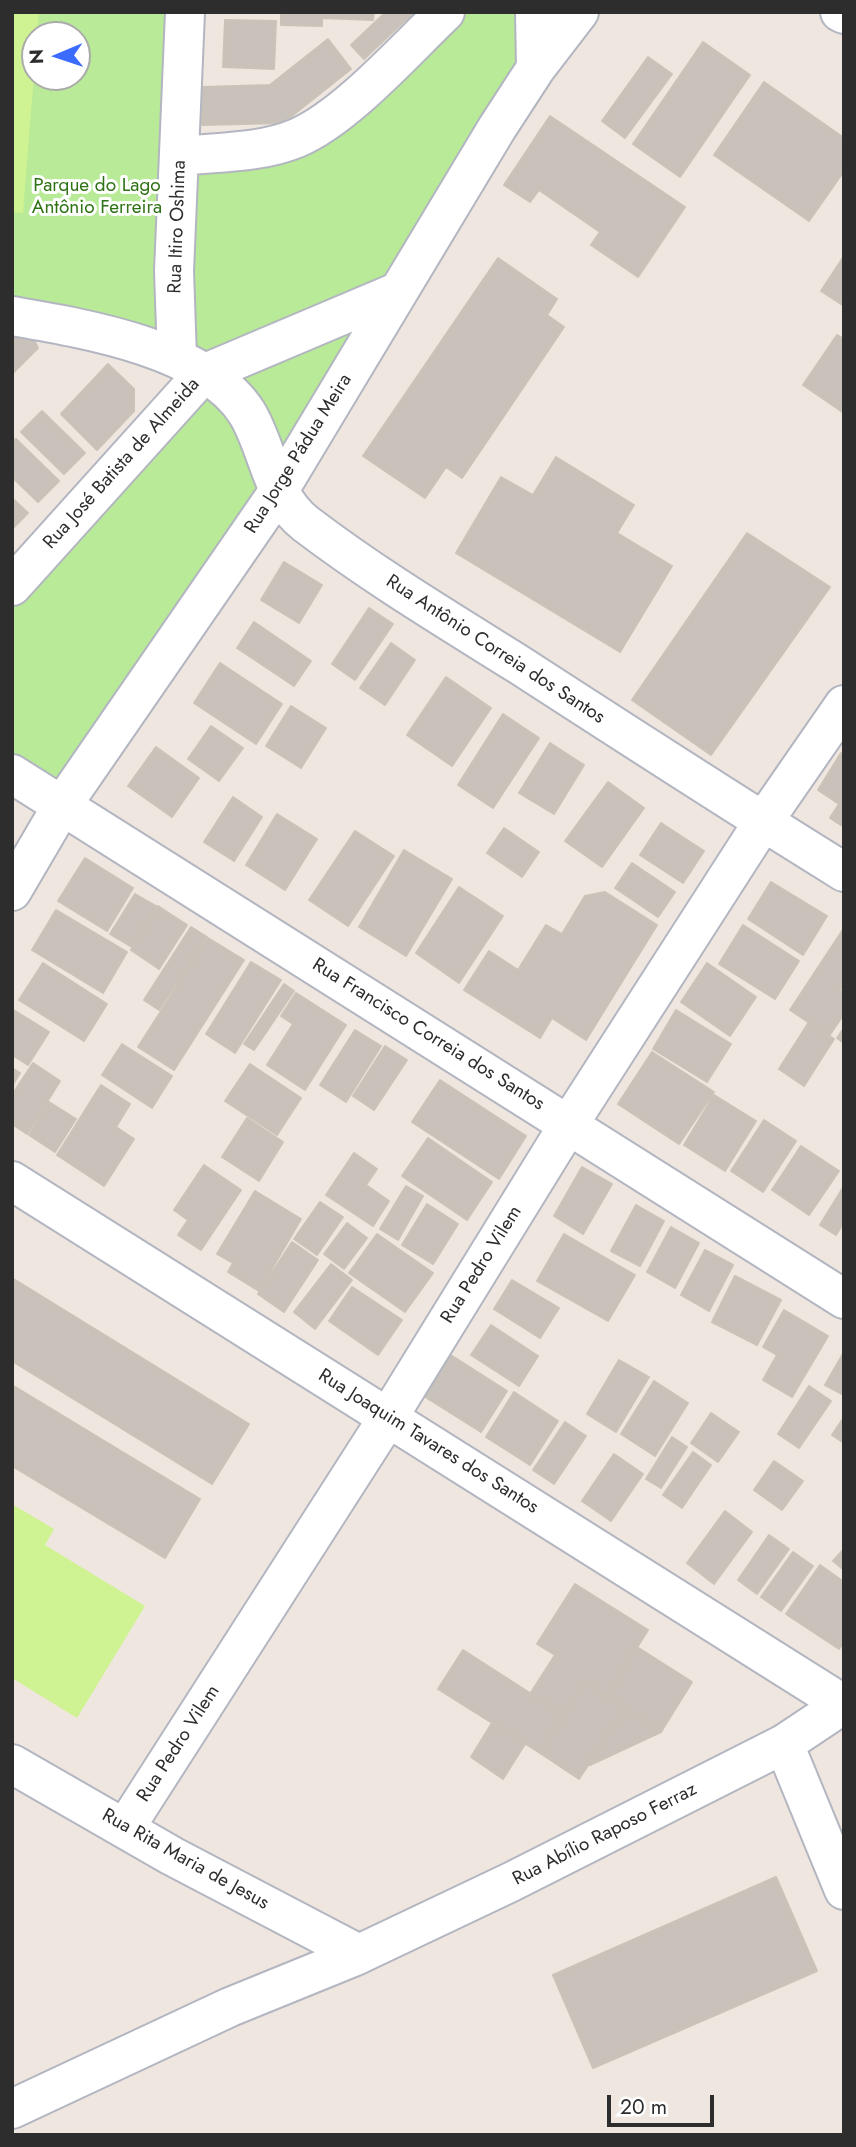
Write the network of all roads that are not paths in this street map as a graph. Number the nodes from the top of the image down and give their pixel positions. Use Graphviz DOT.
graph roads {
  1 [pos="185,12"];
  2 [pos="445,12"];
  3 [pos="535,12"];
  4 [pos="579,12"];
  5 [pos="536,68"];
  6 [pos="180,156"];
  7 [pos="397,292"];
  8 [pos="12,316"];
  9 [pos="190,366"];
  10 [pos="278,492"];
  11 [pos="12,586"];
  12 [pos="844,705"];
  13 [pos="12,774"];
  14 [pos="63,804"];
  15 [pos="763,822"];
  16 [pos="844,872"];
  17 [pos="12,891"];
  18 [pos="569,1124"];
  19 [pos="12,1181"];
  20 [pos="844,1298"];
  21 [pos="389,1416"];
  22 [pos="843,1704"];
  23 [pos="784,1744"];
  24 [pos="12,1764"];
  25 [pos="125,1828"];
  26 [pos="844,1889"];
  27 [pos="359,1954"];
  28 [pos="12,2109"];
  1 -- 6 [label="street, Rua Itiro Oshima"];
  2 -- 6 [label="street"];
  3 -- 5 [label="street"];
  4 -- 5 [label="street, Rua Jorge Pádua Meira"];
  5 -- 7 [label="street, Rua Jorge Pádua Meira"];
  6 -- 9 [label="street, Rua Itiro Oshima"];
  7 -- 9 [label="street, Rua José Batista de Almeida"];
  7 -- 10 [label="street, Rua Jorge Pádua Meira"];
  8 -- 9 [label="street"];
  9 -- 10 [label="street, Rua Antônio Correia dos Santos"];
  9 -- 11 [label="street, Rua José Batista de Almeida"];
  10 -- 14 [label="street, Rua Jorge Pádua Meira"];
  10 -- 15 [label="street, Rua Antônio Correia dos Santos"];
  12 -- 15 [label="street, Rua Pedro Vilem"];
  13 -- 14 [label="street, Rua Francisco Correia dos Santos"];
  14 -- 17 [label="street, Rua Jorge Pádua Meira"];
  14 -- 18 [label="street, Rua Francisco Correia dos Santos"];
  15 -- 16 [label="street, Rua Antônio Correia dos Santos"];
  15 -- 18 [label="street, Rua Pedro Vilem"];
  18 -- 20 [label="street, Rua Francisco Correia dos Santos"];
  18 -- 21 [label="street, Rua Pedro Vilem"];
  19 -- 21 [label="street, Rua Joaquim Tavares dos Santos"];
  21 -- 22 [label="street, Rua Joaquim Tavares dos Santos"];
  21 -- 25 [label="street, Rua Pedro Vilem"];
  22 -- 23 [label="street, Rua Abílio Raposo Ferraz"];
  23 -- 26 [label="street"];
  23 -- 27 [label="street, Rua Abílio Raposo Ferraz"];
  24 -- 25 [label="street, Rua Rita Maria de Jesus"];
  25 -- 27 [label="street, Rua Rita Maria de Jesus"];
  27 -- 28 [label="street, Rua Abílio Raposo Ferraz"];
}
